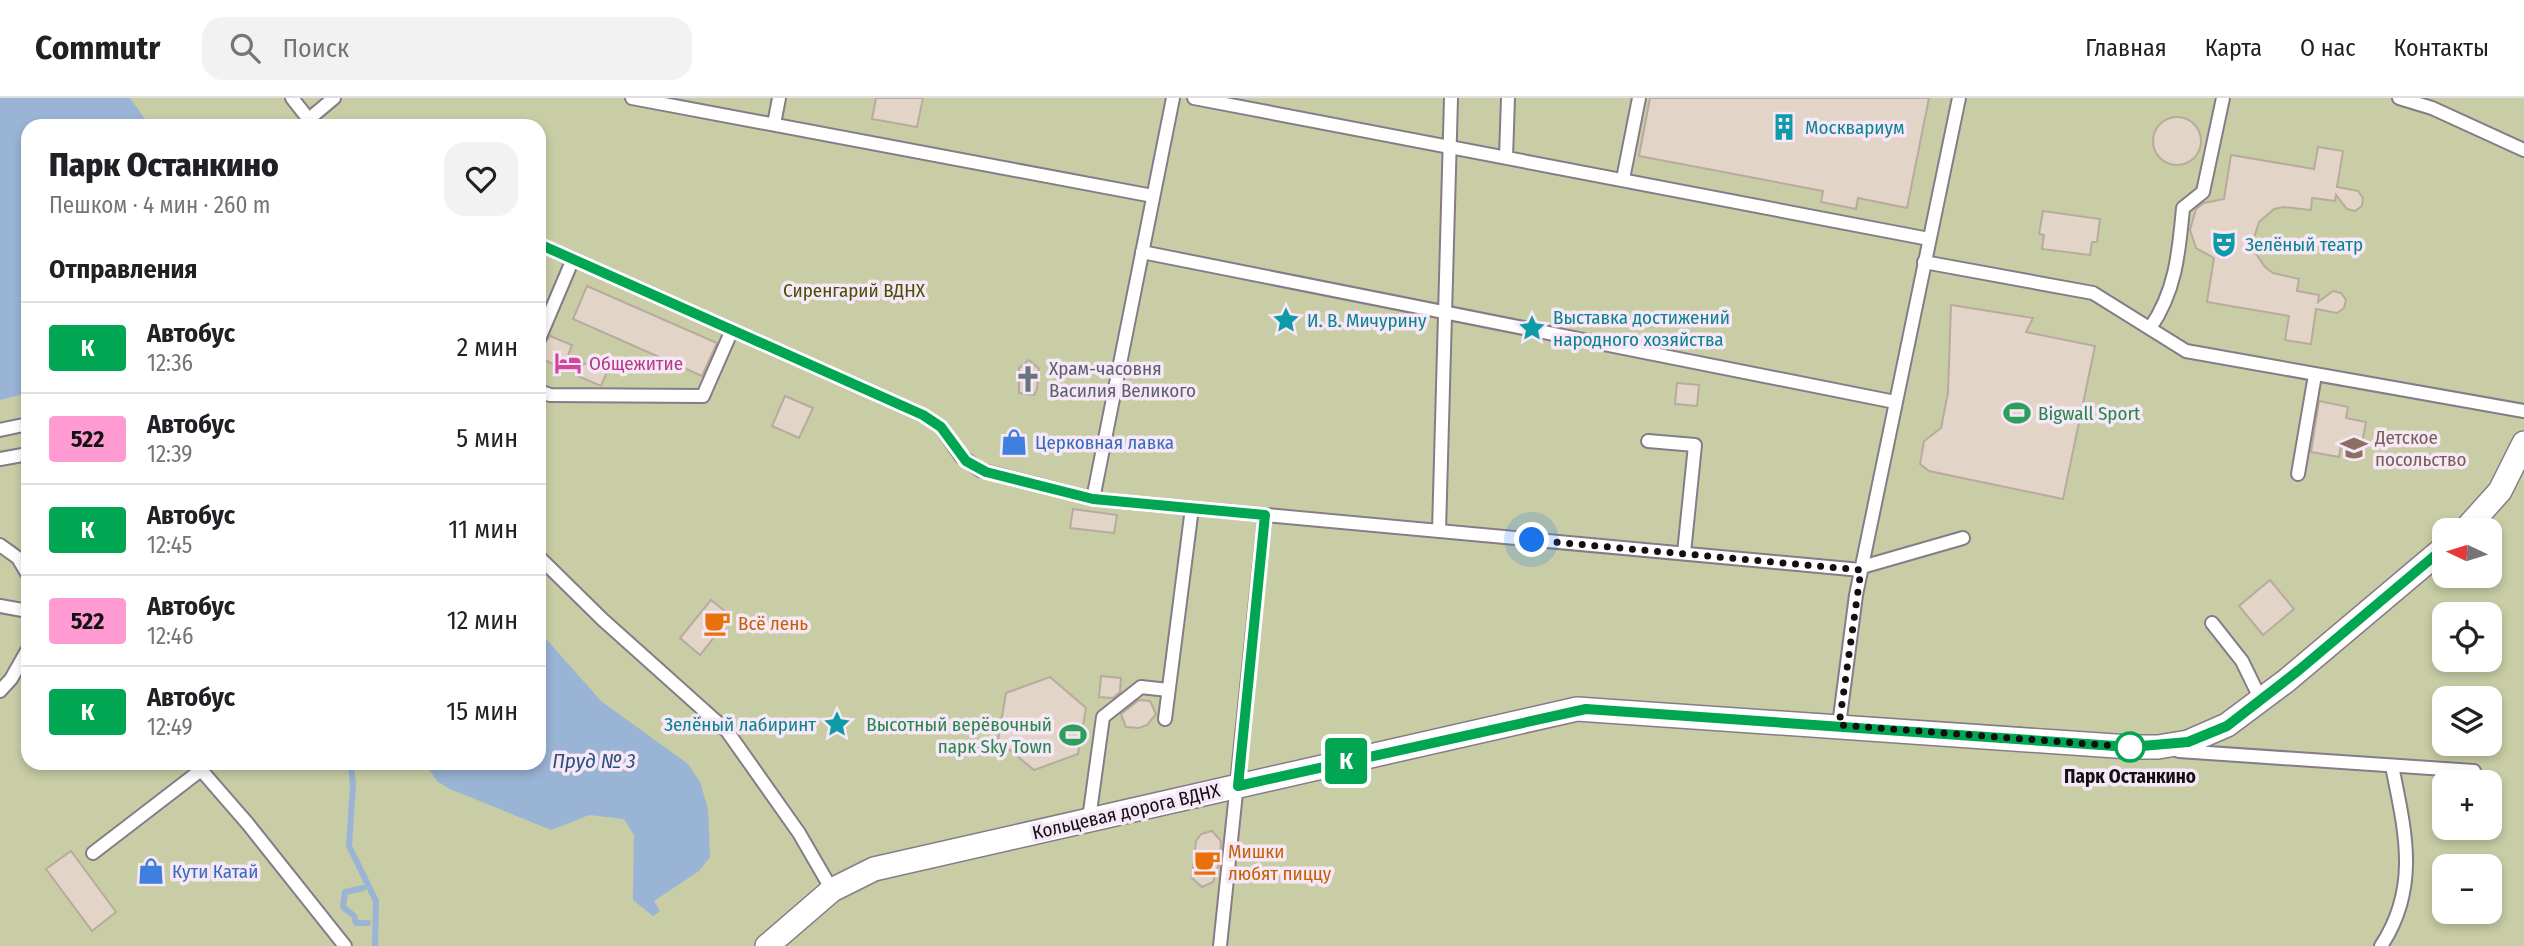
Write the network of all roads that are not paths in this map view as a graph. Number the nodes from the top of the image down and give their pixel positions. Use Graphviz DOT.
graph roads {
  1 [pos="292,98"];
  2 [pos="334,98"];
  3 [pos="632,98"];
  4 [pos="779,98"];
  5 [pos="1173,98"];
  6 [pos="1195,98"];
  7 [pos="1451,98"];
  8 [pos="1508,98"];
  9 [pos="1639,98"];
  10 [pos="1959,98"];
  11 [pos="2223,98"];
  12 [pos="2399,98"];
  13 [pos="661,101"];
  14 [pos="2434,103"];
  15 [pos="309,119"];
  16 [pos="314,119"];
  17 [pos="774,124"];
  18 [pos="1450,147"];
  19 [pos="2524,150"];
  20 [pos="1506,157"];
  21 [pos="1623,179"];
  22 [pos="1153,196"];
  23 [pos="1929,239"];
  24 [pos="546,247"];
  25 [pos="1142,252"];
  26 [pos="573,259"];
  27 [pos="1924,262"];
  28 [pos="1445,313"];
  29 [pos="546,323"];
  30 [pos="2150,328"];
  31 [pos="732,330"];
  32 [pos="2315,375"];
  33 [pos="546,394"];
  34 [pos="1895,402"];
  35 [pos="2524,411"];
  36 [pos="21,426"];
  37 [pos="0,430"];
  38 [pos="1648,441"];
  39 [pos="2524,443"];
  40 [pos="21,455"];
  41 [pos="0,459"];
  42 [pos="2298,474"];
  43 [pos="1093,499"];
  44 [pos="1192,508"];
  45 [pos="1265,515"];
  46 [pos="2476,518"];
  47 [pos="1440,531"];
  48 [pos="1963,538"];
  49 [pos="0,545"];
  50 [pos="1684,553"];
  51 [pos="2432,558"];
  52 [pos="21,563"];
  53 [pos="546,564"];
  54 [pos="1861,568"];
  55 [pos="0,607"];
  56 [pos="21,610"];
  57 [pos="2212,622"];
  58 [pos="21,661"];
  59 [pos="1168,690"];
  60 [pos="0,691"];
  61 [pos="2261,700"];
  62 [pos="1165,719"];
  63 [pos="1839,725"];
  64 [pos="2130,747"];
  65 [pos="2392,766"];
  66 [pos="193,770"];
  67 [pos="201,770"];
  68 [pos="2458,770"];
  69 [pos="1238,786"];
  70 [pos="1089,819"];
  71 [pos="93,853"];
  72 [pos="832,890"];
  73 [pos="345,946"];
  74 [pos="767,946"];
  75 [pos="1220,946"];
  76 [pos="2381,946"];
  1 -- 15 [label="lane"];
  2 -- 16 [label="lane"];
  3 -- 13 [label="lane"];
  4 -- 17 [label="lane"];
  5 -- 22 [label="lane"];
  6 -- 18 [label="lane"];
  7 -- 18 [label="lane"];
  8 -- 20 [label="lane"];
  9 -- 21 [label="lane"];
  10 -- 23 [label="lane"];
  11 -- 30 [label="lane"];
  12 -- 14 [label="lane"];
  13 -- 17 [label="lane"];
  14 -- 19 [label="lane"];
  17 -- 22 [label="lane"];
  18 -- 20 [label="lane"];
  18 -- 28 [label="lane"];
  20 -- 21 [label="lane"];
  21 -- 23 [label="lane"];
  22 -- 25 [label="lane"];
  23 -- 27 [label="lane"];
  24 -- 26 [label="lane"];
  25 -- 28 [label="lane"];
  25 -- 43 [label="lane"];
  26 -- 29 [label="lane"];
  26 -- 31 [label="lane"];
  27 -- 30 [label="lane"];
  27 -- 34 [label="lane"];
  28 -- 34 [label="lane"];
  28 -- 47 [label="lane"];
  30 -- 32 [label="lane"];
  31 -- 33 [label="lane"];
  31 -- 43 [label="lane"];
  32 -- 35 [label="lane"];
  32 -- 42 [label="lane"];
  34 -- 54 [label="lane"];
  36 -- 37 [label="lane"];
  38 -- 50 [label="lane"];
  39 -- 46 [label="street"];
  40 -- 41 [label="lane"];
  43 -- 44 [label="lane"];
  44 -- 45 [label="lane"];
  44 -- 59 [label="lane"];
  45 -- 47 [label="lane"];
  45 -- 69 [label="lane"];
  47 -- 50 [label="lane"];
  48 -- 54 [label="lane"];
  49 -- 52 [label="lane"];
  50 -- 54 [label="lane"];
  51 -- 61 [label="street, Кольцевая дорога ВДНХ"];
  53 -- 72 [label="lane"];
  54 -- 63 [label="lane"];
  55 -- 56 [label="lane"];
  57 -- 61 [label="lane"];
  58 -- 60 [label="lane"];
  59 -- 62 [label="lane"];
  59 -- 70 [label="lane"];
  61 -- 64 [label="street, Кольцевая дорога ВДНХ"];
  63 -- 64 [label="street, Кольцевая дорога ВДНХ"];
  63 -- 69 [label="street, Кольцевая дорога ВДНХ"];
  64 -- 65 [label="lane"];
  65 -- 68 [label="lane"];
  65 -- 76 [label="lane"];
  66 -- 71 [label="lane"];
  67 -- 73 [label="lane"];
  69 -- 70 [label="street, Кольцевая дорога ВДНХ"];
  69 -- 75 [label="lane"];
  70 -- 72 [label="street, Кольцевая дорога ВДНХ"];
  72 -- 74 [label="street, Кольцевая дорога ВДНХ"];
}
